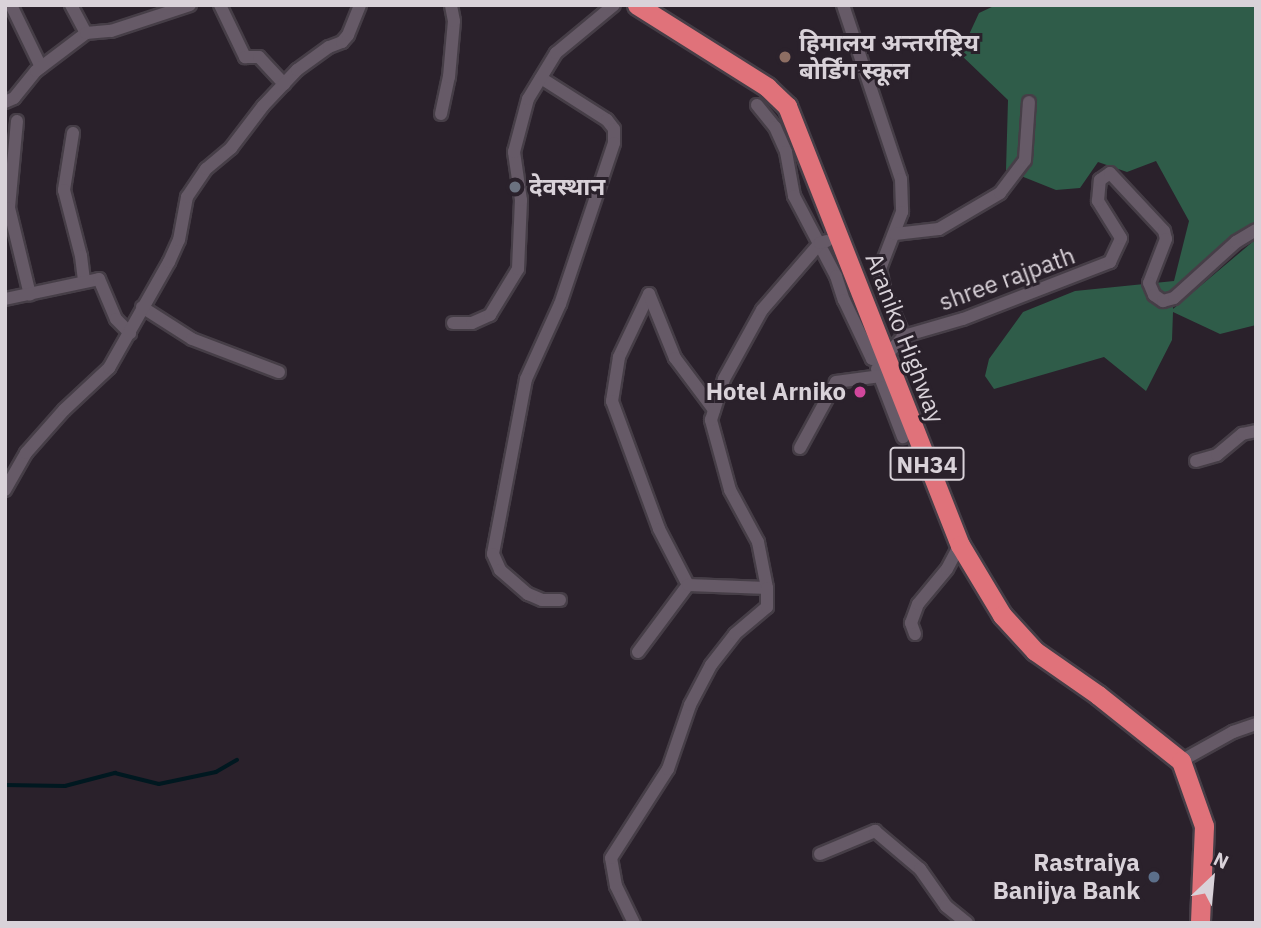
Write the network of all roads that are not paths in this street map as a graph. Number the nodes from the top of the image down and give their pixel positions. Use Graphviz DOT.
graph roads {
  1 [pos="11,5"];
  2 [pos="71,5"];
  3 [pos="190,5"];
  4 [pos="220,5"];
  5 [pos="360,5"];
  6 [pos="451,5"];
  7 [pos="614,5"];
  8 [pos="636,5"];
  9 [pos="840,6"];
  10 [pos="86,33"];
  11 [pos="41,67"];
  12 [pos="541,78"];
  13 [pos="284,84"];
  14 [pos="5,102"];
  15 [pos="1029,102"];
  16 [pos="757,105"];
  17 [pos="441,114"];
  18 [pos="17,121"];
  19 [pos="74,133"];
  20 [pos="1256,230"];
  21 [pos="895,234"];
  22 [pos="841,237"];
  23 [pos="820,243"];
  24 [pos="84,281"];
  25 [pos="30,295"];
  26 [pos="5,299"];
  27 [pos="142,307"];
  28 [pos="453,323"];
  29 [pos="130,333"];
  30 [pos="904,336"];
  31 [pos="879,364"];
  32 [pos="279,372"];
  33 [pos="714,410"];
  34 [pos="1256,431"];
  35 [pos="903,438"];
  36 [pos="800,449"];
  37 [pos="1196,461"];
  38 [pos="5,490"];
  39 [pos="960,545"];
  40 [pos="688,585"];
  41 [pos="767,588"];
  42 [pos="560,600"];
  43 [pos="915,634"];
  44 [pos="638,652"];
  45 [pos="1256,714"];
  46 [pos="1256,724"];
  47 [pos="1233,732"];
  48 [pos="1181,761"];
  49 [pos="820,854"];
  50 [pos="634,923"];
  51 [pos="967,923"];
  52 [pos="1200,923"];
  1 -- 11 [label="street"];
  2 -- 10 [label="street"];
  3 -- 10 [label="street"];
  4 -- 13 [label="street"];
  5 -- 13 [label="street"];
  6 -- 17 [label="street"];
  7 -- 12 [label="street"];
  8 -- 22 [label="highway, Araniko Highway / NH34"];
  9 -- 21 [label="street"];
  10 -- 11 [label="street"];
  11 -- 14 [label="street"];
  12 -- 28 [label="street"];
  12 -- 42 [label="street"];
  13 -- 27 [label="street"];
  15 -- 21 [label="street"];
  16 -- 23 [label="street"];
  18 -- 25 [label="street"];
  19 -- 24 [label="street"];
  20 -- 30 [label="street, shree rajpath"];
  21 -- 30 [label="street"];
  22 -- 23 [label="street"];
  22 -- 31 [label="highway, Araniko Highway / NH34"];
  23 -- 31 [label="street"];
  23 -- 33 [label="street"];
  24 -- 25 [label="street"];
  24 -- 29 [label="street"];
  25 -- 26 [label="street"];
  27 -- 29 [label="street"];
  27 -- 32 [label="street"];
  29 -- 38 [label="street"];
  30 -- 31 [label="street"];
  31 -- 35 [label="street"];
  31 -- 36 [label="street"];
  31 -- 39 [label="highway, Araniko Highway / NH34"];
  33 -- 40 [label="street"];
  33 -- 41 [label="street"];
  34 -- 37 [label="street"];
  39 -- 43 [label="street"];
  39 -- 48 [label="highway, Araniko Highway / NH34"];
  40 -- 41 [label="street"];
  40 -- 44 [label="street"];
  41 -- 50 [label="street"];
  45 -- 47 [label="street"];
  46 -- 47 [label="street"];
  47 -- 48 [label="street"];
  48 -- 52 [label="highway"];
  49 -- 51 [label="street"];
}
